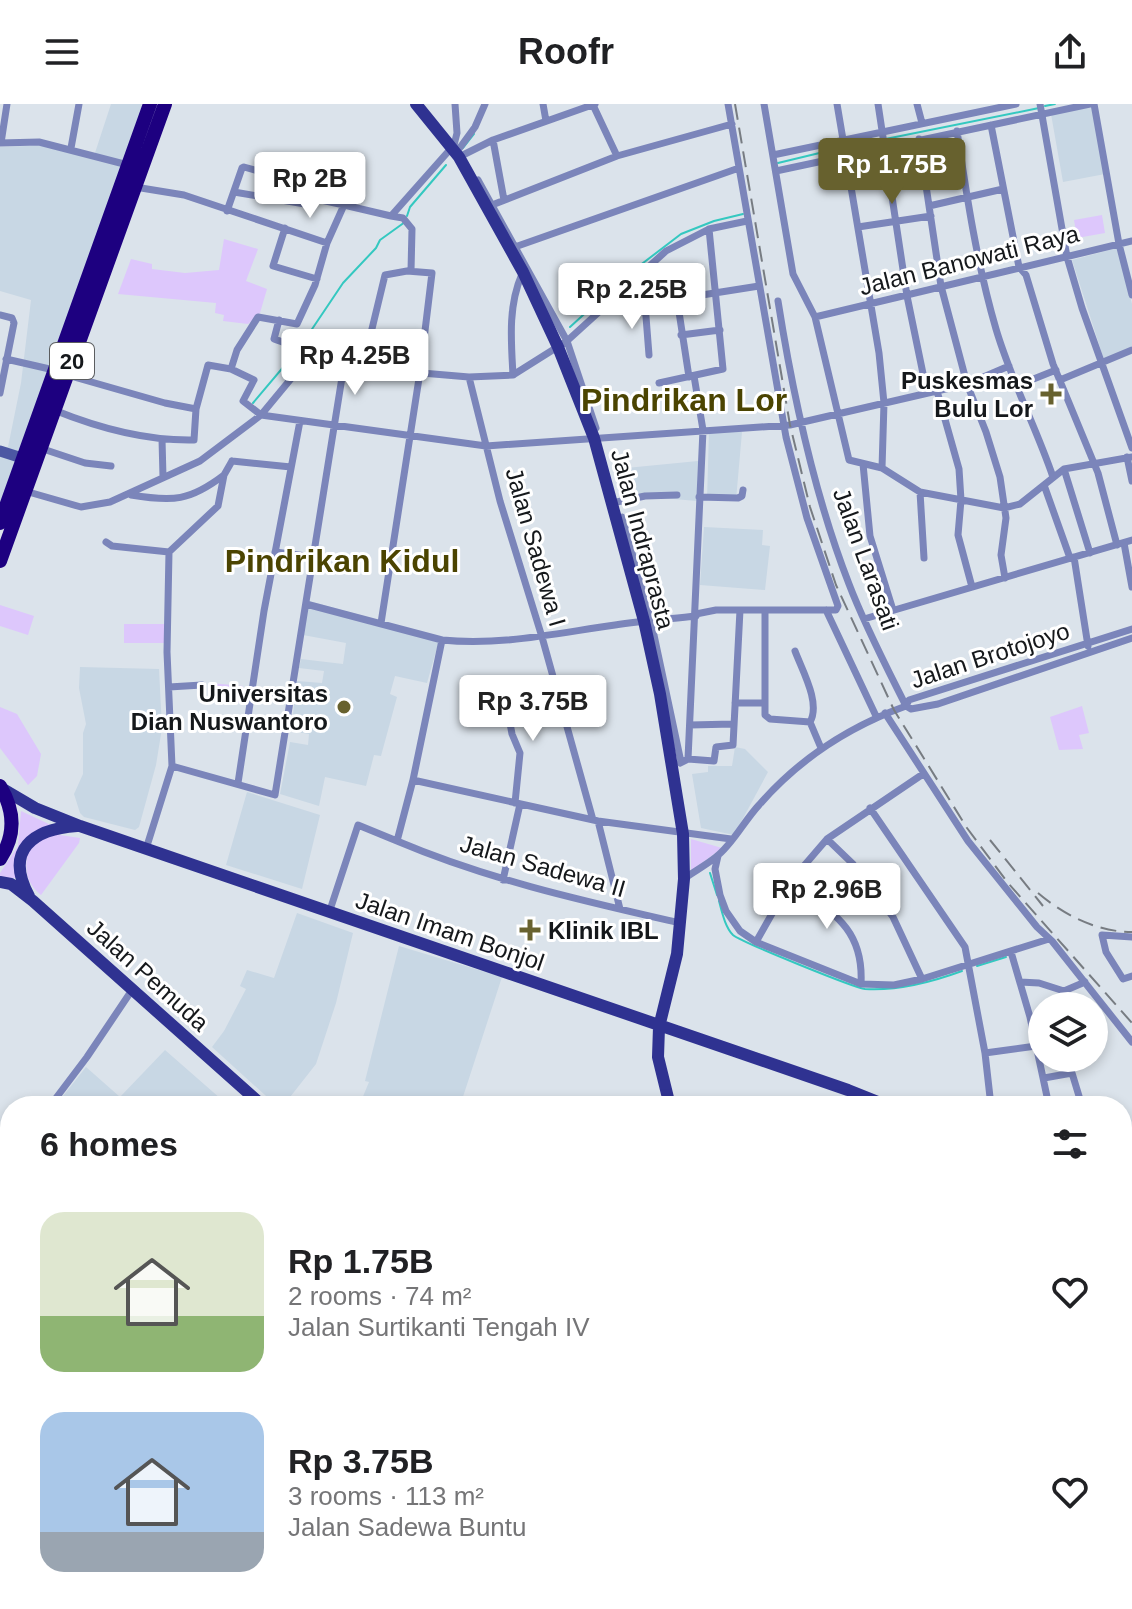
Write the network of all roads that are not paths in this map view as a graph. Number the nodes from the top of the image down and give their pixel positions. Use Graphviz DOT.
graph roads {
  1 [pos="7,104"];
  2 [pos="79,104"];
  3 [pos="150,104"];
  4 [pos="165,104"];
  5 [pos="416,104"];
  6 [pos="423,104"];
  7 [pos="455,104"];
  8 [pos="485,104"];
  9 [pos="543,104"];
  10 [pos="594,104"];
  11 [pos="728,104"];
  12 [pos="764,104"];
  13 [pos="837,104"];
  14 [pos="878,104"];
  15 [pos="917,104"];
  16 [pos="956,104"];
  17 [pos="1016,104"];
  18 [pos="1092,104"];
  19 [pos="994,106"];
  20 [pos="1041,111"];
  21 [pos="958,115"];
  22 [pos="546,121"];
  23 [pos="922,123"];
  24 [pos="732,124"];
  25 [pos="991,125"];
  26 [pos="957,131"];
  27 [pos="882,134"];
  28 [pos="919,139"];
  29 [pos="493,140"];
  30 [pos="0,143"];
  31 [pos="883,147"];
  32 [pos="71,148"];
  33 [pos="844,148"];
  34 [pos="457,152"];
  35 [pos="773,155"];
  36 [pos="617,156"];
  37 [pos="128,165"];
  38 [pos="739,168"];
  39 [pos="776,171"];
  40 [pos="135,187"];
  41 [pos="1003,189"];
  42 [pos="234,192"];
  43 [pos="967,197"];
  44 [pos="312,198"];
  45 [pos="504,200"];
  46 [pos="344,205"];
  47 [pos="491,206"];
  48 [pos="929,206"];
  49 [pos="227,211"];
  50 [pos="391,216"];
  51 [pos="931,216"];
  52 [pos="747,221"];
  53 [pos="895,221"];
  54 [pos="858,227"];
  55 [pos="285,228"];
  56 [pos="709,229"];
  57 [pos="1132,241"];
  58 [pos="327,243"];
  59 [pos="1119,244"];
  60 [pos="513,248"];
  61 [pos="1067,257"];
  62 [pos="1019,267"];
  63 [pos="411,271"];
  64 [pos="523,272"];
  65 [pos="982,278"];
  66 [pos="317,279"];
  67 [pos="633,282"];
  68 [pos="759,286"];
  69 [pos="941,286"];
  70 [pos="716,292"];
  71 [pos="1132,295"];
  72 [pos="907,296"];
  73 [pos="677,299"];
  74 [pos="778,301"];
  75 [pos="645,304"];
  76 [pos="871,304"];
  77 [pos="0,315"];
  78 [pos="815,317"];
  79 [pos="279,320"];
  80 [pos="720,330"];
  81 [pos="681,335"];
  82 [pos="562,344"];
  83 [pos="1132,350"];
  84 [pos="649,355"];
  85 [pos="6,359"];
  86 [pos="304,363"];
  87 [pos="1101,364"];
  88 [pos="344,365"];
  89 [pos="363,366"];
  90 [pos="1009,366"];
  91 [pos="231,369"];
  92 [pos="1056,370"];
  93 [pos="420,372"];
  94 [pos="60,373"];
  95 [pos="513,375"];
  96 [pos="691,376"];
  97 [pos="469,377"];
  98 [pos="1060,380"];
  99 [pos="659,383"];
  100 [pos="967,384"];
  101 [pos="1016,386"];
  102 [pos="937,391"];
  103 [pos="0,393"];
  104 [pos="927,393"];
  105 [pos="884,403"];
  106 [pos="196,409"];
  107 [pos="54,410"];
  108 [pos="838,413"];
  109 [pos="261,415"];
  110 [pos="300,421"];
  111 [pos="801,422"];
  112 [pos="786,425"];
  113 [pos="335,426"];
  114 [pos="703,430"];
  115 [pos="408,437"];
  116 [pos="596,438"];
  117 [pos="162,439"];
  118 [pos="222,445"];
  119 [pos="486,446"];
  120 [pos="40,448"];
  121 [pos="1132,448"];
  122 [pos="0,451"];
  123 [pos="1129,457"];
  124 [pos="22,458"];
  125 [pos="232,461"];
  126 [pos="863,464"];
  127 [pos="1094,464"];
  128 [pos="111,466"];
  129 [pos="291,467"];
  130 [pos="882,468"];
  131 [pos="1064,469"];
  132 [pos="224,475"];
  133 [pos="163,477"];
  134 [pos="1053,477"];
  135 [pos="1132,481"];
  136 [pos="1044,485"];
  137 [pos="743,490"];
  138 [pos="25,491"];
  139 [pos="920,492"];
  140 [pos="131,495"];
  141 [pos="677,495"];
  142 [pos="699,497"];
  143 [pos="961,500"];
  144 [pos="611,503"];
  145 [pos="1004,508"];
  146 [pos="0,523"];
  147 [pos="106,542"];
  148 [pos="1124,543"];
  149 [pos="169,552"];
  150 [pos="275,552"];
  151 [pos="1090,553"];
  152 [pos="314,557"];
  153 [pos="924,558"];
  154 [pos="1072,558"];
  155 [pos="0,561"];
  156 [pos="1005,578"];
  157 [pos="972,587"];
  158 [pos="1132,587"];
  159 [pos="306,604"];
  160 [pos="740,610"];
  161 [pos="826,610"];
  162 [pos="893,610"];
  163 [pos="765,611"];
  164 [pos="696,615"];
  165 [pos="864,619"];
  166 [pos="647,621"];
  167 [pos="381,623"];
  168 [pos="1132,629"];
  169 [pos="542,637"];
  170 [pos="1132,638"];
  171 [pos="442,640"];
  172 [pos="1089,648"];
  173 [pos="795,651"];
  174 [pos="1037,660"];
  175 [pos="1040,669"];
  176 [pos="202,685"];
  177 [pos="503,685"];
  178 [pos="169,687"];
  179 [pos="934,693"];
  180 [pos="252,695"];
  181 [pos="292,699"];
  182 [pos="735,703"];
  183 [pos="764,703"];
  184 [pos="938,704"];
  185 [pos="906,706"];
  186 [pos="885,713"];
  187 [pos="876,716"];
  188 [pos="810,722"];
  189 [pos="733,724"];
  190 [pos="690,725"];
  191 [pos="821,748"];
  192 [pos="680,763"];
  193 [pos="172,766"];
  194 [pos="923,774"];
  195 [pos="413,780"];
  196 [pos="238,783"];
  197 [pos="1,787"];
  198 [pos="517,804"];
  199 [pos="870,808"];
  200 [pos="595,820"];
  201 [pos="80,826"];
  202 [pos="683,834"];
  203 [pos="731,839"];
  204 [pos="827,839"];
  205 [pos="397,841"];
  206 [pos="146,849"];
  207 [pos="718,856"];
  208 [pos="0,859"];
  209 [pos="684,879"];
  210 [pos="503,880"];
  211 [pos="0,882"];
  212 [pos="790,882"];
  213 [pos="33,901"];
  214 [pos="620,909"];
  215 [pos="329,913"];
  216 [pos="680,923"];
  217 [pos="1132,937"];
  218 [pos="1049,939"];
  219 [pos="756,942"];
  220 [pos="1011,952"];
  221 [pos="970,965"];
  222 [pos="1132,976"];
  223 [pos="922,979"];
  224 [pos="1020,982"];
  225 [pos="1085,982"];
  226 [pos="861,984"];
  227 [pos="132,990"];
  228 [pos="1028,1014"];
  229 [pos="659,1027"];
  230 [pos="1132,1042"];
  231 [pos="1028,1047"];
  232 [pos="985,1053"];
  233 [pos="1042,1072"];
  234 [pos="1044,1078"];
  235 [pos="58,1096"];
  236 [pos="252,1096"];
  237 [pos="668,1096"];
  238 [pos="850,1096"];
  239 [pos="990,1096"];
  240 [pos="1047,1096"];
  241 [pos="1079,1096"];
  1 -- 30 [label="street"];
  2 -- 32 [label="street"];
  3 -- 37 [label="highway, 20"];
  4 -- 40 [label="highway, 20"];
  5 -- 34 [label="main road, Jalan Indraprasta"];
  6 -- 34 [label="street"];
  7 -- 34 [label="street"];
  8 -- 34 [label="street"];
  9 -- 22 [label="street"];
  10 -- 22 [label="street"];
  10 -- 36 [label="street"];
  11 -- 24 [label="street"];
  12 -- 35 [label="street"];
  13 -- 33 [label="street"];
  14 -- 27 [label="street"];
  15 -- 23 [label="street"];
  16 -- 21 [label="street"];
  17 -- 19 [label="street"];
  18 -- 20 [label="street"];
  18 -- 59 [label="street"];
  19 -- 21 [label="street"];
  20 -- 25 [label="street"];
  20 -- 61 [label="street"];
  21 -- 23 [label="street"];
  22 -- 29 [label="street"];
  23 -- 27 [label="street"];
  24 -- 36 [label="street"];
  24 -- 38 [label="street"];
  25 -- 26 [label="street"];
  25 -- 41 [label="street"];
  26 -- 28 [label="street"];
  26 -- 43 [label="street"];
  27 -- 31 [label="street"];
  27 -- 33 [label="street"];
  28 -- 31 [label="street"];
  28 -- 48 [label="street"];
  29 -- 34 [label="street"];
  29 -- 45 [label="street"];
  30 -- 32 [label="street"];
  31 -- 33 [label="street"];
  31 -- 53 [label="street"];
  32 -- 37 [label="street"];
  33 -- 35 [label="street"];
  33 -- 39 [label="street"];
  33 -- 54 [label="street"];
  34 -- 47 [label="main road, Jalan Indraprasta"];
  34 -- 50 [label="street"];
  35 -- 39 [label="street"];
  36 -- 45 [label="street"];
  37 -- 94 [label="highway, 20"];
  38 -- 52 [label="street"];
  38 -- 60 [label="street"];
  39 -- 78 [label="street"];
  40 -- 49 [label="street"];
  40 -- 94 [label="highway, 20"];
  41 -- 43 [label="street"];
  41 -- 62 [label="street"];
  42 -- 44 [label="street"];
  42 -- 44 [label="street"];
  42 -- 49 [label="street"];
  43 -- 48 [label="street"];
  43 -- 65 [label="street"];
  44 -- 46 [label="street"];
  45 -- 47 [label="street"];
  46 -- 50 [label="street"];
  46 -- 58 [label="street"];
  47 -- 60 [label="main road, Jalan Indraprasta"];
  48 -- 51 [label="street"];
  49 -- 55 [label="street"];
  50 -- 63 [label="street"];
  51 -- 53 [label="street"];
  51 -- 69 [label="street"];
  52 -- 56 [label="street"];
  52 -- 68 [label="street"];
  53 -- 54 [label="street"];
  53 -- 72 [label="street"];
  54 -- 76 [label="street"];
  55 -- 58 [label="street"];
  55 -- 66 [label="street"];
  56 -- 67 [label="street"];
  56 -- 70 [label="street"];
  57 -- 59 [label="street, Jalan Banowati Raya"];
  58 -- 66 [label="street"];
  59 -- 61 [label="street, Jalan Banowati Raya"];
  59 -- 71 [label="street"];
  60 -- 64 [label="main road, Jalan Indraprasta"];
  60 -- 82 [label="street"];
  61 -- 62 [label="street, Jalan Banowati Raya"];
  61 -- 87 [label="street"];
  62 -- 65 [label="street, Jalan Banowati Raya"];
  62 -- 92 [label="street"];
  63 -- 89 [label="street"];
  63 -- 93 [label="street"];
  64 -- 82 [label="main road, Jalan Indraprasta"];
  64 -- 95 [label="street"];
  65 -- 69 [label="street, Jalan Banowati Raya"];
  65 -- 90 [label="street"];
  66 -- 79 [label="street"];
  67 -- 75 [label="street"];
  67 -- 82 [label="street"];
  68 -- 70 [label="street"];
  68 -- 112 [label="street"];
  69 -- 72 [label="street, Jalan Banowati Raya"];
  69 -- 100 [label="street"];
  70 -- 73 [label="street"];
  70 -- 80 [label="street"];
  72 -- 76 [label="street, Jalan Banowati Raya"];
  72 -- 104 [label="street"];
  73 -- 75 [label="street"];
  73 -- 81 [label="street"];
  74 -- 111 [label="street, Jalan Larasati"];
  75 -- 84 [label="street"];
  76 -- 78 [label="street, Jalan Banowati Raya"];
  76 -- 105 [label="street"];
  77 -- 85 [label="street"];
  78 -- 108 [label="street"];
  79 -- 86 [label="street"];
  79 -- 91 [label="street"];
  80 -- 81 [label="street"];
  80 -- 96 [label="street"];
  81 -- 96 [label="street"];
  82 -- 95 [label="street"];
  82 -- 116 [label="main road, Jalan Indraprasta"];
  83 -- 87 [label="street"];
  85 -- 94 [label="street"];
  85 -- 103 [label="street"];
  86 -- 88 [label="street"];
  86 -- 109 [label="street"];
  87 -- 98 [label="street"];
  87 -- 121 [label="street"];
  88 -- 89 [label="street"];
  88 -- 113 [label="street"];
  89 -- 93 [label="street"];
  90 -- 100 [label="street"];
  90 -- 101 [label="street"];
  91 -- 106 [label="street"];
  91 -- 109 [label="street"];
  92 -- 98 [label="street"];
  92 -- 101 [label="street"];
  93 -- 97 [label="street"];
  93 -- 115 [label="street"];
  94 -- 106 [label="street"];
  94 -- 107 [label="highway, 20"];
  94 -- 124 [label="highway, 20"];
  95 -- 97 [label="street"];
  96 -- 99 [label="street"];
  96 -- 114 [label="street"];
  97 -- 119 [label="street, Jalan Sadewa I"];
  98 -- 127 [label="street"];
  100 -- 102 [label="street"];
  100 -- 145 [label="street"];
  101 -- 134 [label="street"];
  102 -- 104 [label="street"];
  102 -- 143 [label="street"];
  104 -- 105 [label="street"];
  105 -- 108 [label="street"];
  105 -- 130 [label="street"];
  106 -- 117 [label="street"];
  107 -- 117 [label="street"];
  107 -- 120 [label="highway, 20"];
  108 -- 111 [label="street"];
  108 -- 126 [label="street"];
  109 -- 110 [label="street"];
  109 -- 118 [label="street"];
  110 -- 113 [label="street"];
  110 -- 129 [label="street"];
  111 -- 112 [label="street"];
  111 -- 165 [label="street, Jalan Larasati"];
  112 -- 114 [label="street"];
  112 -- 161 [label="street"];
  113 -- 115 [label="street"];
  113 -- 152 [label="street"];
  114 -- 116 [label="street"];
  114 -- 142 [label="street"];
  115 -- 119 [label="street"];
  115 -- 167 [label="street"];
  116 -- 119 [label="street"];
  116 -- 144 [label="main road, Jalan Indraprasta"];
  116 -- 166 [label="street"];
  117 -- 133 [label="street"];
  118 -- 125 [label="street"];
  118 -- 133 [label="street"];
  119 -- 169 [label="street, Jalan Sadewa I"];
  120 -- 128 [label="street"];
  120 -- 138 [label="highway, 20"];
  122 -- 124 [label="main road"];
  123 -- 127 [label="street"];
  123 -- 135 [label="street"];
  124 -- 146 [label="highway, 20"];
  125 -- 129 [label="street"];
  125 -- 132 [label="street"];
  126 -- 130 [label="street"];
  126 -- 162 [label="street"];
  127 -- 131 [label="street"];
  127 -- 148 [label="street"];
  129 -- 150 [label="street"];
  130 -- 139 [label="street"];
  131 -- 134 [label="street"];
  131 -- 151 [label="street"];
  132 -- 140 [label="street"];
  132 -- 149 [label="street"];
  133 -- 140 [label="street"];
  134 -- 136 [label="street"];
  136 -- 145 [label="street"];
  136 -- 154 [label="street"];
  137 -- 142 [label="street"];
  138 -- 140 [label="street"];
  138 -- 155 [label="highway, 20"];
  139 -- 143 [label="street"];
  139 -- 153 [label="street"];
  141 -- 144 [label="street"];
  142 -- 164 [label="street"];
  143 -- 145 [label="street"];
  143 -- 157 [label="street"];
  144 -- 166 [label="main road, Jalan Indraprasta"];
  145 -- 156 [label="street"];
  147 -- 149 [label="street"];
  148 -- 151 [label="street"];
  148 -- 158 [label="street"];
  149 -- 178 [label="street"];
  150 -- 152 [label="street"];
  150 -- 180 [label="street"];
  151 -- 154 [label="street"];
  152 -- 159 [label="street"];
  154 -- 156 [label="street"];
  154 -- 172 [label="street"];
  156 -- 157 [label="street"];
  157 -- 162 [label="street"];
  159 -- 167 [label="street"];
  159 -- 181 [label="street"];
  160 -- 163 [label="street"];
  160 -- 164 [label="street"];
  160 -- 182 [label="street"];
  161 -- 163 [label="street"];
  161 -- 187 [label="street"];
  162 -- 165 [label="street"];
  163 -- 183 [label="street"];
  164 -- 166 [label="street"];
  164 -- 190 [label="street"];
  165 -- 185 [label="street, Jalan Larasati"];
  166 -- 169 [label="street"];
  166 -- 192 [label="main road, Jalan Indraprasta"];
  167 -- 171 [label="street"];
  168 -- 172 [label="street, Jalan Brotojoyo"];
  169 -- 171 [label="street"];
  169 -- 200 [label="street, Jalan Sadewa I"];
  170 -- 172 [label="street, Jalan Brotojoyo"];
  171 -- 195 [label="street"];
  172 -- 174 [label="street, Jalan Brotojoyo"];
  172 -- 175 [label="street, Jalan Brotojoyo"];
  173 -- 188 [label="street"];
  174 -- 175 [label="street"];
  174 -- 179 [label="street, Jalan Brotojoyo"];
  175 -- 184 [label="street, Jalan Brotojoyo"];
  176 -- 178 [label="street"];
  177 -- 198 [label="street"];
  178 -- 193 [label="street"];
  179 -- 184 [label="street"];
  179 -- 185 [label="street, Jalan Brotojoyo"];
  180 -- 181 [label="street"];
  180 -- 196 [label="street"];
  181 -- 196 [label="street"];
  182 -- 183 [label="street"];
  182 -- 189 [label="street"];
  183 -- 188 [label="street"];
  184 -- 185 [label="street, Jalan Brotojoyo"];
  185 -- 186 [label="street"];
  186 -- 187 [label="street"];
  186 -- 194 [label="street"];
  187 -- 191 [label="street"];
  188 -- 191 [label="street"];
  189 -- 190 [label="street"];
  189 -- 192 [label="street"];
  190 -- 192 [label="street"];
  191 -- 203 [label="street"];
  192 -- 202 [label="main road, Jalan Indraprasta"];
  193 -- 196 [label="street"];
  193 -- 206 [label="street"];
  194 -- 199 [label="street"];
  194 -- 218 [label="street"];
  195 -- 198 [label="street"];
  195 -- 205 [label="street"];
  197 -- 201 [label="main road, Jalan Imam Bonjol"];
  197 -- 208 [label="highway"];
  198 -- 200 [label="street"];
  198 -- 210 [label="street"];
  199 -- 204 [label="street"];
  199 -- 221 [label="street"];
  200 -- 202 [label="street"];
  200 -- 214 [label="street, Jalan Sadewa I"];
  201 -- 206 [label="main road, Jalan Imam Bonjol"];
  201 -- 213 [label="main road"];
  202 -- 203 [label="street"];
  202 -- 209 [label="main road, Jalan Indraprasta"];
  203 -- 207 [label="street"];
  204 -- 212 [label="street"];
  204 -- 223 [label="street"];
  205 -- 210 [label="street, Jalan Sadewa II"];
  205 -- 215 [label="street, Jalan Sadewa II"];
  206 -- 215 [label="main road, Jalan Imam Bonjol"];
  207 -- 209 [label="street"];
  207 -- 219 [label="street"];
  209 -- 216 [label="main road, Jalan Indraprasta"];
  210 -- 214 [label="street, Jalan Sadewa II"];
  211 -- 213 [label="main road, Jalan Pemuda"];
  212 -- 219 [label="street"];
  212 -- 226 [label="street"];
  213 -- 227 [label="main road, Jalan Pemuda"];
  214 -- 216 [label="street, Jalan Sadewa II"];
  215 -- 229 [label="main road, Jalan Imam Bonjol"];
  216 -- 229 [label="main road, Jalan Indraprasta"];
  217 -- 222 [label="street"];
  218 -- 220 [label="street"];
  218 -- 225 [label="street"];
  219 -- 226 [label="street"];
  220 -- 221 [label="street"];
  220 -- 224 [label="street"];
  221 -- 223 [label="street"];
  221 -- 232 [label="street"];
  223 -- 226 [label="street"];
  224 -- 225 [label="street"];
  224 -- 228 [label="street"];
  225 -- 230 [label="street"];
  227 -- 235 [label="street"];
  227 -- 236 [label="main road, Jalan Pemuda"];
  229 -- 237 [label="main road, Jalan Indraprasta"];
  229 -- 238 [label="main road, Jalan Imam Bonjol"];
  231 -- 232 [label="street"];
  232 -- 239 [label="street"];
  233 -- 234 [label="street"];
  234 -- 240 [label="street"];
  234 -- 241 [label="street"];
}
